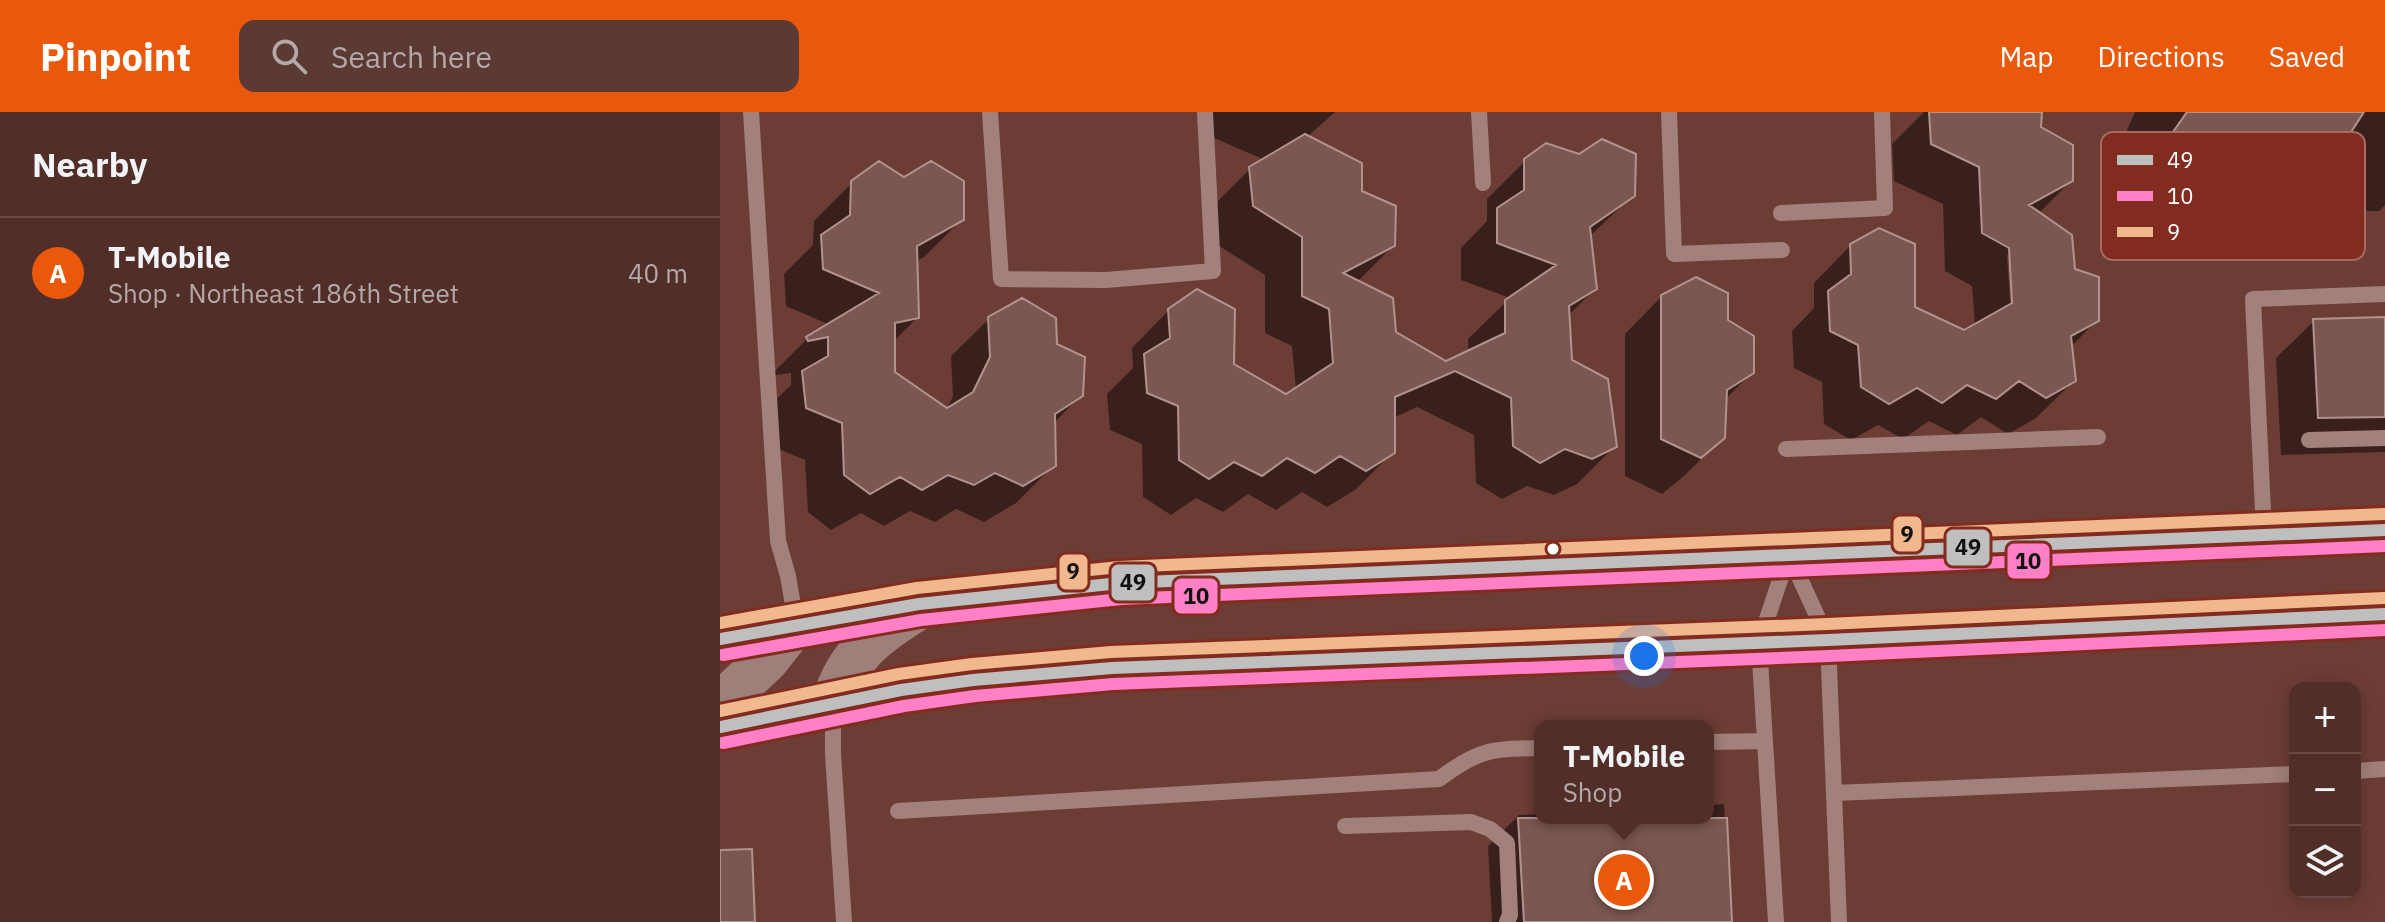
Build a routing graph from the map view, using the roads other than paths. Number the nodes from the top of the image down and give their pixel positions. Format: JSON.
{"nodes":[{"id":1,"x":751,"y":112,"type":"edge"},
{"id":2,"x":990,"y":112,"type":"edge"},
{"id":3,"x":1205,"y":112,"type":"edge"},
{"id":4,"x":1479,"y":112,"type":"edge"},
{"id":5,"x":1669,"y":112,"type":"edge"},
{"id":6,"x":1882,"y":112,"type":"edge"},
{"id":7,"x":1483,"y":183,"type":"dead end"},
{"id":8,"x":1781,"y":213,"type":"dead end"},
{"id":9,"x":1782,"y":250,"type":"dead end"},
{"id":10,"x":2385,"y":294,"type":"edge"},
{"id":11,"x":2098,"y":437,"type":"dead end"},
{"id":12,"x":2385,"y":438,"type":"edge"},
{"id":13,"x":2309,"y":440,"type":"dead end"},
{"id":14,"x":1786,"y":449,"type":"dead end"},
{"id":15,"x":2385,"y":530,"type":"edge"},
{"id":16,"x":2265,"y":534,"type":"junction"},
{"id":17,"x":1789,"y":554,"type":"junction"},
{"id":18,"x":926,"y":602,"type":"junction"},
{"id":19,"x":2385,"y":614,"type":"edge"},
{"id":20,"x":796,"y":623,"type":"junction"},
{"id":21,"x":720,"y":639,"type":"edge"},
{"id":22,"x":1828,"y":640,"type":"junction"},
{"id":23,"x":1759,"y":643,"type":"junction"},
{"id":24,"x":833,"y":703,"type":"junction"},
{"id":25,"x":720,"y":704,"type":"edge"},
{"id":26,"x":720,"y":727,"type":"edge"},
{"id":27,"x":1765,"y":741,"type":"junction"},
{"id":28,"x":1714,"y":742,"type":"edge"},
{"id":29,"x":1534,"y":748,"type":"edge"},
{"id":30,"x":2385,"y":769,"type":"edge"},
{"id":31,"x":2361,"y":771,"type":"edge"},
{"id":32,"x":2289,"y":774,"type":"edge"},
{"id":33,"x":1834,"y":793,"type":"junction"},
{"id":34,"x":898,"y":811,"type":"dead end"},
{"id":35,"x":1345,"y":826,"type":"dead end"},
{"id":36,"x":844,"y":922,"type":"edge"},
{"id":37,"x":1507,"y":922,"type":"edge"},
{"id":38,"x":1776,"y":922,"type":"edge"},
{"id":39,"x":1839,"y":922,"type":"edge"}],
"edges":[{"from":1,"to":20,"type":"lane"},
{"from":2,"to":3,"type":"lane"},
{"from":4,"to":7,"type":"lane"},
{"from":5,"to":9,"type":"lane"},
{"from":6,"to":8,"type":"lane"},
{"from":10,"to":16,"type":"lane"},
{"from":11,"to":14,"type":"lane"},
{"from":12,"to":13,"type":"lane"},
{"from":15,"to":16,"type":"main road"},
{"from":16,"to":17,"type":"main road"},
{"from":17,"to":18,"type":"main road"},
{"from":17,"to":22,"type":"lane"},
{"from":17,"to":23,"type":"lane"},
{"from":18,"to":20,"type":"main road"},
{"from":18,"to":24,"type":"main road"},
{"from":19,"to":22,"type":"main road"},
{"from":20,"to":21,"type":"main road"},
{"from":20,"to":25,"type":"main road"},
{"from":22,"to":23,"type":"main road"},
{"from":22,"to":33,"type":"lane"},
{"from":23,"to":24,"type":"main road"},
{"from":23,"to":27,"type":"lane"},
{"from":24,"to":26,"type":"main road"},
{"from":24,"to":36,"type":"lane"},
{"from":27,"to":28,"type":"lane"},
{"from":27,"to":38,"type":"lane"},
{"from":29,"to":34,"type":"lane"},
{"from":30,"to":31,"type":"lane"},
{"from":32,"to":33,"type":"lane"},
{"from":33,"to":39,"type":"lane"},
{"from":35,"to":37,"type":"lane"}]}
